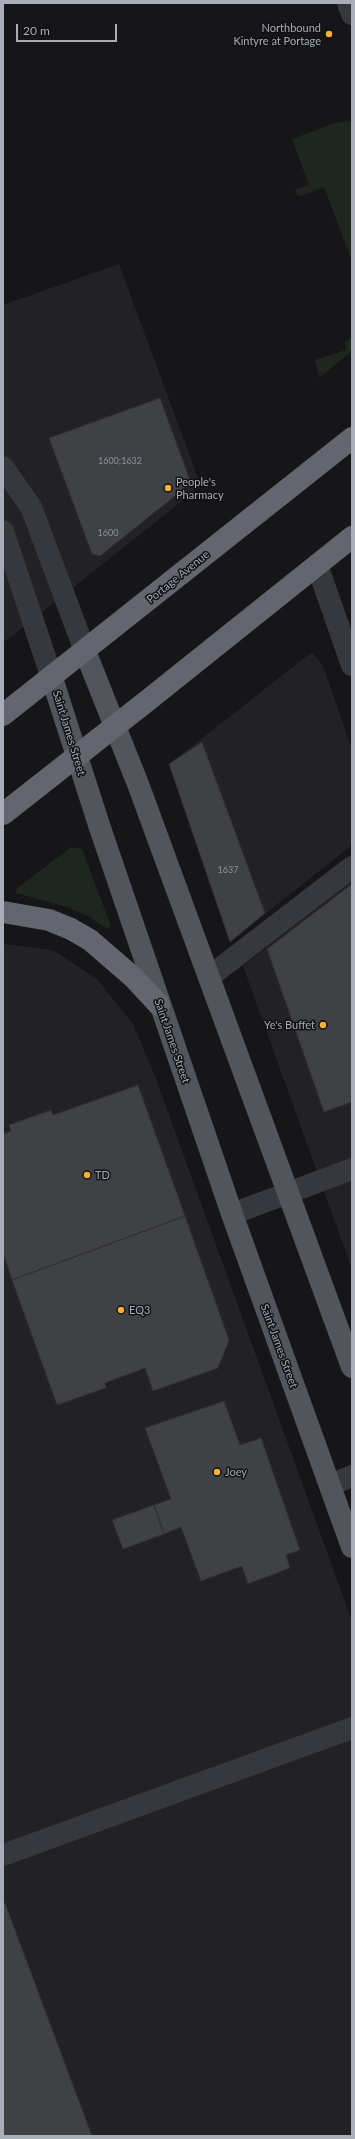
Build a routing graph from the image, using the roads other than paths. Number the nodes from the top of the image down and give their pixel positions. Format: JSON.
{"nodes":[{"id":1,"x":348,"y":3,"type":"edge"},
{"id":2,"x":352,"y":14,"type":"edge"},
{"id":3,"x":352,"y":438,"type":"edge"},
{"id":4,"x":3,"y":467,"type":"edge"},
{"id":5,"x":3,"y":531,"type":"edge"},
{"id":6,"x":352,"y":537,"type":"edge"},
{"id":7,"x":317,"y":565,"type":"junction"},
{"id":8,"x":85,"y":651,"type":"junction"},
{"id":9,"x":352,"y":665,"type":"edge"},
{"id":10,"x":52,"y":678,"type":"junction"},
{"id":11,"x":3,"y":715,"type":"edge"},
{"id":12,"x":116,"y":726,"type":"junction"},
{"id":13,"x":76,"y":757,"type":"junction"},
{"id":14,"x":3,"y":814,"type":"edge"},
{"id":15,"x":352,"y":867,"type":"edge"},
{"id":16,"x":3,"y":912,"type":"edge"},
{"id":17,"x":209,"y":978,"type":"junction"},
{"id":18,"x":159,"y":1005,"type":"junction"},
{"id":19,"x":352,"y":1168,"type":"edge"},
{"id":20,"x":289,"y":1192,"type":"junction"},
{"id":21,"x":232,"y":1214,"type":"junction"},
{"id":22,"x":352,"y":1367,"type":"edge"},
{"id":23,"x":352,"y":1476,"type":"edge"},
{"id":24,"x":330,"y":1485,"type":"junction"},
{"id":25,"x":352,"y":1547,"type":"edge"},
{"id":26,"x":352,"y":1728,"type":"edge"},
{"id":27,"x":3,"y":1855,"type":"edge"}],
"edges":[{"from":1,"to":2,"type":"street"},
{"from":3,"to":8,"type":"highway","name":"Portage Avenue"},
{"from":4,"to":8,"type":"street"},
{"from":5,"to":10,"type":"street","name":"Saint James Street"},
{"from":6,"to":7,"type":"highway"},
{"from":7,"to":9,"type":"street"},
{"from":7,"to":12,"type":"highway"},
{"from":8,"to":10,"type":"highway","name":"Portage Avenue"},
{"from":8,"to":12,"type":"main road"},
{"from":10,"to":11,"type":"highway","name":"Portage Avenue"},
{"from":10,"to":13,"type":"main road","name":"Saint James Street"},
{"from":12,"to":13,"type":"highway"},
{"from":12,"to":17,"type":"main road"},
{"from":13,"to":14,"type":"highway"},
{"from":13,"to":18,"type":"main road","name":"Saint James Street"},
{"from":15,"to":17,"type":"street"},
{"from":16,"to":18,"type":"highway"},
{"from":17,"to":20,"type":"main road"},
{"from":18,"to":21,"type":"main road","name":"Saint James Street"},
{"from":19,"to":20,"type":"street"},
{"from":20,"to":21,"type":"street"},
{"from":20,"to":22,"type":"main road"},
{"from":21,"to":24,"type":"main road","name":"Saint James Street"},
{"from":23,"to":24,"type":"street"},
{"from":24,"to":25,"type":"main road","name":"Saint James Street"},
{"from":26,"to":27,"type":"street"}]}
